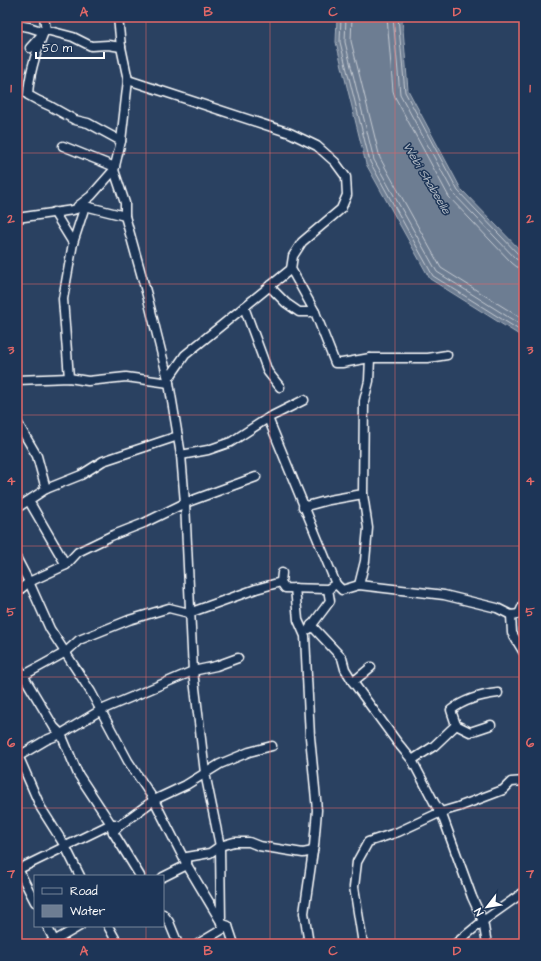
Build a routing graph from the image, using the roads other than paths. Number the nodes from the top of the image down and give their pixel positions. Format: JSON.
{"nodes":[{"id":1,"x":44,"y":17,"type":"edge"},
{"id":2,"x":118,"y":17,"type":"edge"},
{"id":3,"x":17,"y":25,"type":"edge"},
{"id":4,"x":45,"y":31,"type":"junction"},
{"id":5,"x":121,"y":47,"type":"junction"},
{"id":6,"x":30,"y":48,"type":"dead end"},
{"id":7,"x":128,"y":80,"type":"junction"},
{"id":8,"x":121,"y":141,"type":"junction"},
{"id":9,"x":62,"y":146,"type":"dead end"},
{"id":10,"x":114,"y":169,"type":"junction"},
{"id":11,"x":85,"y":206,"type":"junction"},
{"id":12,"x":73,"y":210,"type":"junction"},
{"id":13,"x":54,"y":212,"type":"junction"},
{"id":14,"x":125,"y":216,"type":"junction"},
{"id":15,"x":17,"y":218,"type":"edge"},
{"id":16,"x":73,"y":243,"type":"junction"},
{"id":17,"x":291,"y":269,"type":"junction"},
{"id":18,"x":269,"y":286,"type":"junction"},
{"id":19,"x":244,"y":307,"type":"junction"},
{"id":20,"x":315,"y":312,"type":"junction"},
{"id":21,"x":447,"y":355,"type":"dead end"},
{"id":22,"x":370,"y":358,"type":"junction"},
{"id":23,"x":69,"y":378,"type":"junction"},
{"id":24,"x":17,"y":380,"type":"edge"},
{"id":25,"x":168,"y":382,"type":"junction"},
{"id":26,"x":280,"y":386,"type":"dead end"},
{"id":27,"x":304,"y":400,"type":"dead end"},
{"id":28,"x":268,"y":418,"type":"junction"},
{"id":29,"x":17,"y":422,"type":"edge"},
{"id":30,"x":178,"y":436,"type":"junction"},
{"id":31,"x":181,"y":455,"type":"junction"},
{"id":32,"x":256,"y":477,"type":"dead end"},
{"id":33,"x":46,"y":489,"type":"junction"},
{"id":34,"x":363,"y":494,"type":"junction"},
{"id":35,"x":29,"y":501,"type":"junction"},
{"id":36,"x":185,"y":503,"type":"junction"},
{"id":37,"x":303,"y":507,"type":"junction"},
{"id":38,"x":17,"y":508,"type":"edge"},
{"id":39,"x":17,"y":559,"type":"edge"},
{"id":40,"x":66,"y":566,"type":"junction"},
{"id":41,"x":282,"y":573,"type":"dead end"},
{"id":42,"x":29,"y":582,"type":"junction"},
{"id":43,"x":281,"y":582,"type":"junction"},
{"id":44,"x":336,"y":584,"type":"junction"},
{"id":45,"x":359,"y":585,"type":"junction"},
{"id":46,"x":295,"y":588,"type":"junction"},
{"id":47,"x":328,"y":589,"type":"junction"},
{"id":48,"x":17,"y":592,"type":"edge"},
{"id":49,"x":524,"y":603,"type":"edge"},
{"id":50,"x":190,"y":613,"type":"junction"},
{"id":51,"x":511,"y":615,"type":"junction"},
{"id":52,"x":522,"y":615,"type":"edge"},
{"id":53,"x":311,"y":626,"type":"junction"},
{"id":54,"x":305,"y":636,"type":"junction"},
{"id":55,"x":66,"y":652,"type":"junction"},
{"id":56,"x":524,"y":652,"type":"edge"},
{"id":57,"x":238,"y":658,"type":"dead end"},
{"id":58,"x":17,"y":665,"type":"edge"},
{"id":59,"x":371,"y":667,"type":"dead end"},
{"id":60,"x":193,"y":671,"type":"junction"},
{"id":61,"x":20,"y":677,"type":"edge"},
{"id":62,"x":353,"y":682,"type":"junction"},
{"id":63,"x":498,"y":693,"type":"dead end"},
{"id":64,"x":101,"y":710,"type":"junction"},
{"id":65,"x":456,"y":724,"type":"junction"},
{"id":66,"x":491,"y":725,"type":"dead end"},
{"id":67,"x":61,"y":734,"type":"junction"},
{"id":68,"x":272,"y":746,"type":"dead end"},
{"id":69,"x":18,"y":755,"type":"edge"},
{"id":70,"x":412,"y":760,"type":"junction"},
{"id":71,"x":205,"y":773,"type":"junction"},
{"id":72,"x":524,"y":781,"type":"edge"},
{"id":73,"x":154,"y":800,"type":"junction"},
{"id":74,"x":441,"y":812,"type":"junction"},
{"id":75,"x":111,"y":824,"type":"junction"},
{"id":76,"x":120,"y":825,"type":"junction"},
{"id":77,"x":113,"y":832,"type":"junction"},
{"id":78,"x":65,"y":846,"type":"junction"},
{"id":79,"x":220,"y":846,"type":"junction"},
{"id":80,"x":312,"y":851,"type":"junction"},
{"id":81,"x":187,"y":865,"type":"junction"},
{"id":82,"x":17,"y":869,"type":"edge"},
{"id":83,"x":80,"y":875,"type":"edge"},
{"id":84,"x":139,"y":875,"type":"edge"},
{"id":85,"x":164,"y":876,"type":"edge"},
{"id":86,"x":524,"y":892,"type":"edge"},
{"id":87,"x":34,"y":900,"type":"edge"},
{"id":88,"x":164,"y":915,"type":"edge"},
{"id":89,"x":483,"y":921,"type":"junction"},
{"id":90,"x":225,"y":924,"type":"junction"},
{"id":91,"x":47,"y":927,"type":"edge"},
{"id":92,"x":78,"y":927,"type":"edge"},
{"id":93,"x":109,"y":927,"type":"edge"},
{"id":94,"x":53,"y":943,"type":"edge"},
{"id":95,"x":118,"y":944,"type":"edge"},
{"id":96,"x":178,"y":944,"type":"edge"},
{"id":97,"x":198,"y":944,"type":"edge"},
{"id":98,"x":234,"y":944,"type":"edge"},
{"id":99,"x":309,"y":944,"type":"edge"},
{"id":100,"x":363,"y":944,"type":"edge"},
{"id":101,"x":455,"y":944,"type":"edge"},
{"id":102,"x":487,"y":944,"type":"edge"}],
"edges":[{"from":1,"to":4,"type":"street"},
{"from":2,"to":5,"type":"street"},
{"from":3,"to":4,"type":"street"},
{"from":4,"to":5,"type":"street"},
{"from":4,"to":6,"type":"street"},
{"from":4,"to":8,"type":"street"},
{"from":5,"to":7,"type":"street"},
{"from":7,"to":8,"type":"street"},
{"from":7,"to":17,"type":"street"},
{"from":8,"to":10,"type":"street"},
{"from":9,"to":10,"type":"street"},
{"from":10,"to":12,"type":"street"},
{"from":10,"to":14,"type":"street"},
{"from":11,"to":12,"type":"street"},
{"from":11,"to":14,"type":"street"},
{"from":11,"to":16,"type":"street"},
{"from":12,"to":13,"type":"street"},
{"from":13,"to":15,"type":"street"},
{"from":13,"to":16,"type":"street"},
{"from":14,"to":25,"type":"street"},
{"from":16,"to":23,"type":"street"},
{"from":17,"to":18,"type":"street"},
{"from":17,"to":20,"type":"street"},
{"from":18,"to":19,"type":"street"},
{"from":18,"to":20,"type":"street"},
{"from":19,"to":25,"type":"street"},
{"from":19,"to":26,"type":"street"},
{"from":20,"to":22,"type":"street"},
{"from":21,"to":22,"type":"street"},
{"from":22,"to":34,"type":"street"},
{"from":23,"to":24,"type":"street"},
{"from":23,"to":25,"type":"street"},
{"from":25,"to":30,"type":"street"},
{"from":27,"to":28,"type":"street"},
{"from":28,"to":31,"type":"street"},
{"from":28,"to":37,"type":"street"},
{"from":29,"to":33,"type":"street"},
{"from":30,"to":31,"type":"street"},
{"from":30,"to":33,"type":"street"},
{"from":31,"to":36,"type":"street"},
{"from":32,"to":36,"type":"street"},
{"from":33,"to":35,"type":"street"},
{"from":34,"to":37,"type":"street"},
{"from":34,"to":45,"type":"street"},
{"from":35,"to":38,"type":"street"},
{"from":35,"to":40,"type":"street"},
{"from":36,"to":40,"type":"street"},
{"from":36,"to":50,"type":"street"},
{"from":37,"to":44,"type":"street"},
{"from":39,"to":42,"type":"street"},
{"from":40,"to":42,"type":"street"},
{"from":41,"to":43,"type":"street"},
{"from":42,"to":48,"type":"street"},
{"from":42,"to":55,"type":"street"},
{"from":43,"to":46,"type":"street"},
{"from":43,"to":50,"type":"street"},
{"from":44,"to":45,"type":"street"},
{"from":44,"to":47,"type":"street"},
{"from":45,"to":51,"type":"street"},
{"from":46,"to":47,"type":"street"},
{"from":46,"to":54,"type":"street"},
{"from":47,"to":53,"type":"street"},
{"from":49,"to":52,"type":"street"},
{"from":50,"to":55,"type":"street"},
{"from":50,"to":60,"type":"street"},
{"from":51,"to":52,"type":"street"},
{"from":51,"to":56,"type":"street"},
{"from":53,"to":54,"type":"street"},
{"from":53,"to":62,"type":"street"},
{"from":54,"to":80,"type":"street"},
{"from":55,"to":61,"type":"street"},
{"from":55,"to":64,"type":"street"},
{"from":57,"to":60,"type":"street"},
{"from":58,"to":61,"type":"street"},
{"from":59,"to":62,"type":"street"},
{"from":60,"to":64,"type":"street"},
{"from":60,"to":71,"type":"street"},
{"from":61,"to":67,"type":"street"},
{"from":62,"to":70,"type":"street"},
{"from":63,"to":65,"type":"street"},
{"from":64,"to":67,"type":"street"},
{"from":64,"to":73,"type":"street"},
{"from":65,"to":66,"type":"street"},
{"from":65,"to":70,"type":"street"},
{"from":67,"to":69,"type":"street"},
{"from":67,"to":75,"type":"street"},
{"from":68,"to":71,"type":"street"},
{"from":69,"to":78,"type":"street"},
{"from":70,"to":74,"type":"street"},
{"from":71,"to":73,"type":"street"},
{"from":71,"to":79,"type":"street"},
{"from":72,"to":74,"type":"street"},
{"from":73,"to":76,"type":"street"},
{"from":73,"to":81,"type":"street"},
{"from":74,"to":89,"type":"street"},
{"from":74,"to":100,"type":"street"},
{"from":75,"to":76,"type":"street"},
{"from":75,"to":77,"type":"street"},
{"from":75,"to":78,"type":"street"},
{"from":76,"to":77,"type":"street"},
{"from":77,"to":84,"type":"street"},
{"from":78,"to":82,"type":"street"},
{"from":78,"to":83,"type":"street"},
{"from":79,"to":80,"type":"street"},
{"from":79,"to":81,"type":"street"},
{"from":79,"to":90,"type":"street"},
{"from":80,"to":99,"type":"street"},
{"from":81,"to":85,"type":"street"},
{"from":81,"to":90,"type":"street"},
{"from":82,"to":87,"type":"street"},
{"from":86,"to":89,"type":"street"},
{"from":88,"to":96,"type":"street"},
{"from":89,"to":101,"type":"street"},
{"from":89,"to":102,"type":"street"},
{"from":90,"to":97,"type":"street"},
{"from":90,"to":98,"type":"street"},
{"from":91,"to":94,"type":"street"},
{"from":92,"to":94,"type":"street"},
{"from":93,"to":95,"type":"street"}]}
